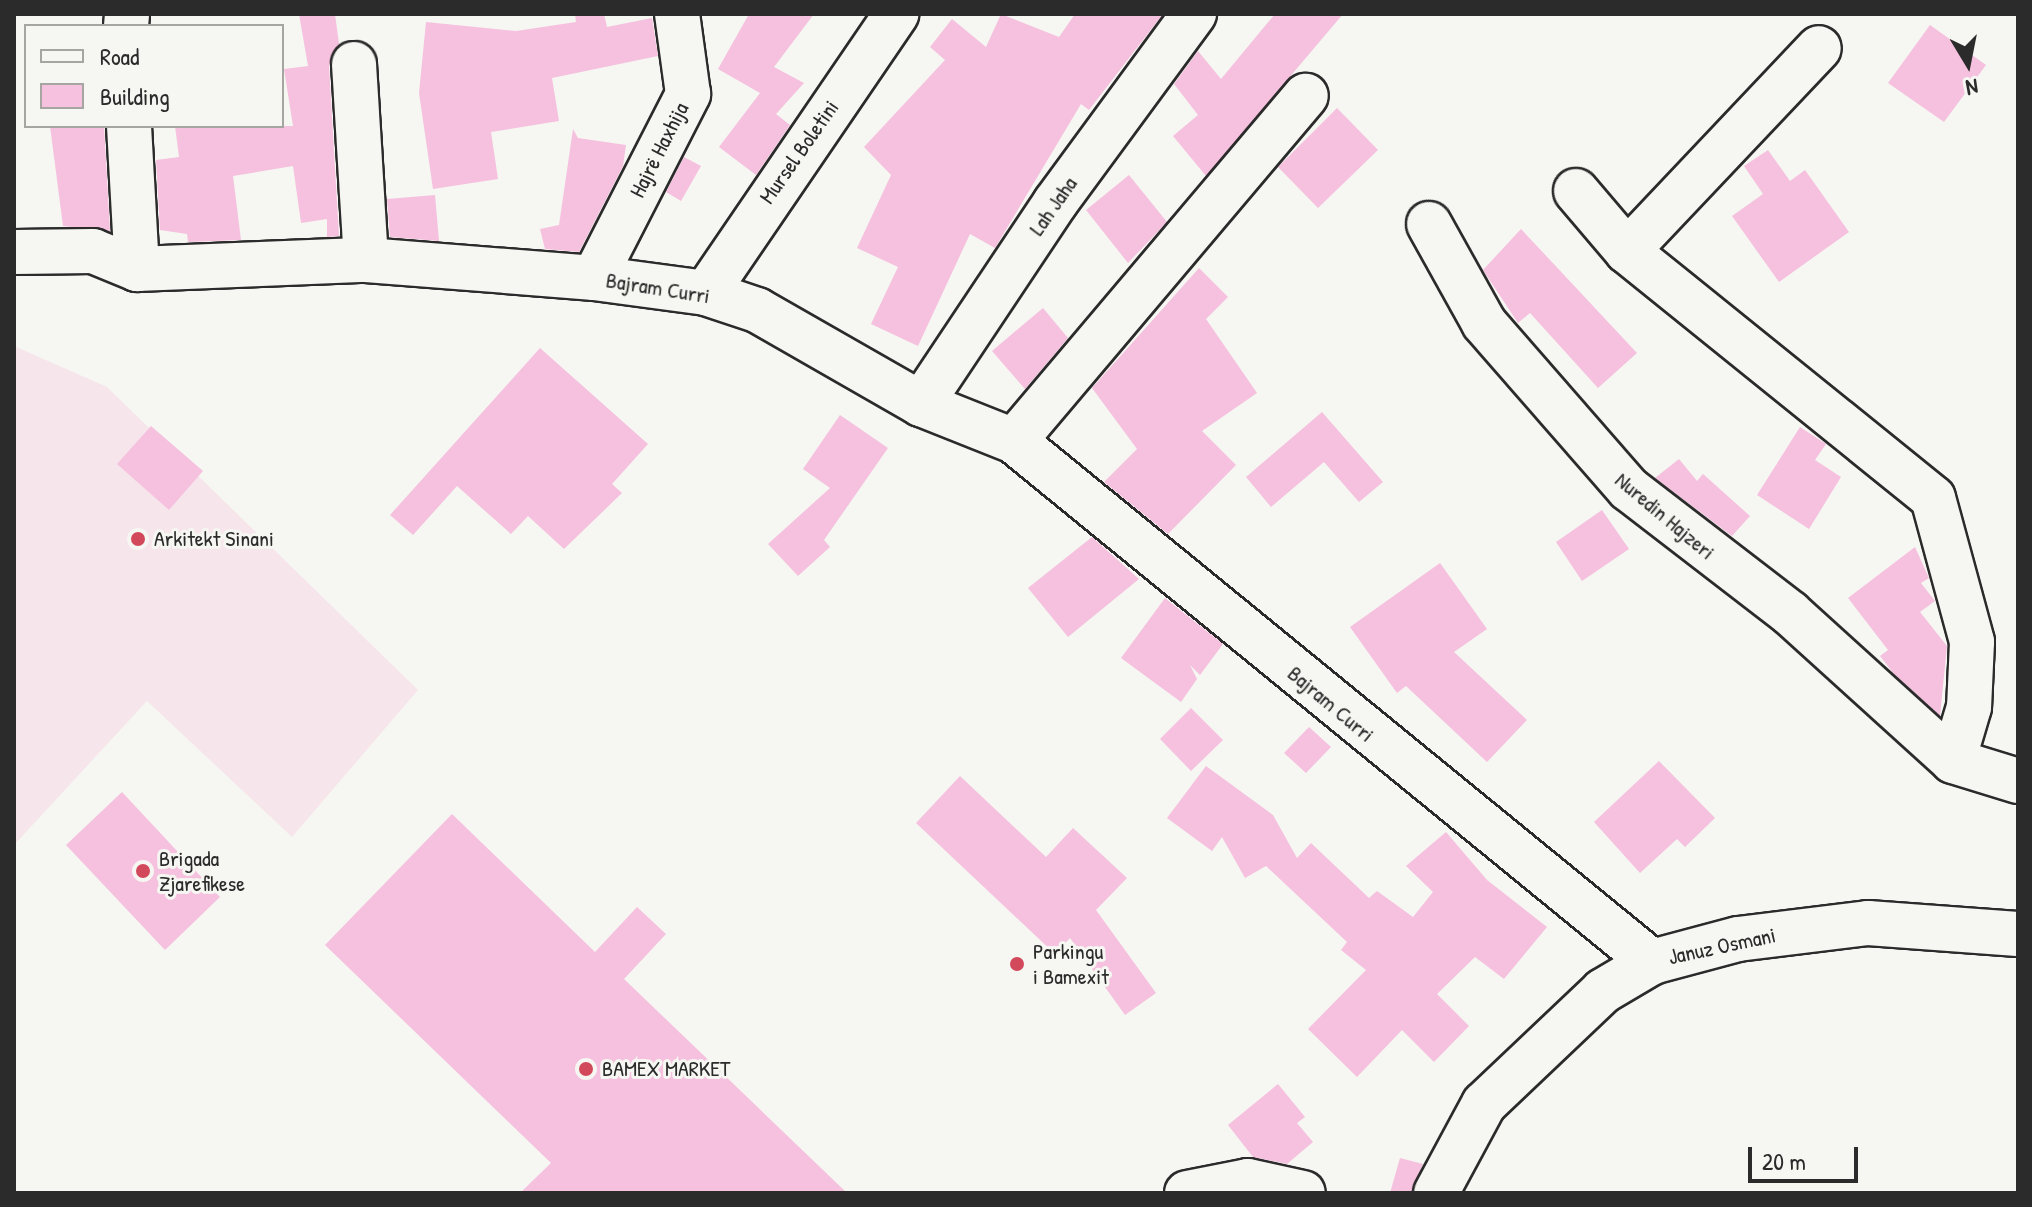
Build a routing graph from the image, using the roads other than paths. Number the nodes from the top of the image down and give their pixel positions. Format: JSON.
{"nodes":[{"id":1,"x":677,"y":14,"type":"edge"},
{"id":2,"x":896,"y":14,"type":"edge"},
{"id":3,"x":1194,"y":14,"type":"edge"},
{"id":4,"x":1819,"y":48,"type":"dead end"},
{"id":5,"x":354,"y":64,"type":"dead end"},
{"id":6,"x":1306,"y":96,"type":"dead end"},
{"id":7,"x":129,"y":128,"type":"edge"},
{"id":8,"x":1576,"y":191,"type":"dead end"},
{"id":9,"x":1429,"y":224,"type":"dead end"},
{"id":10,"x":1627,"y":251,"type":"junction"},
{"id":11,"x":14,"y":252,"type":"edge"},
{"id":12,"x":366,"y":260,"type":"junction"},
{"id":13,"x":137,"y":269,"type":"junction"},
{"id":14,"x":594,"y":278,"type":"junction"},
{"id":15,"x":706,"y":293,"type":"junction"},
{"id":16,"x":921,"y":404,"type":"junction"},
{"id":17,"x":1014,"y":441,"type":"junction"},
{"id":18,"x":1953,"y":761,"type":"junction"},
{"id":19,"x":2018,"y":781,"type":"edge"},
{"id":20,"x":2013,"y":923,"type":"edge"},
{"id":21,"x":1652,"y":962,"type":"junction"},
{"id":22,"x":1187,"y":1193,"type":"edge"},
{"id":23,"x":1303,"y":1193,"type":"edge"},
{"id":24,"x":1436,"y":1193,"type":"edge"}],
"edges":[{"from":1,"to":14,"type":"street","name":"Hajrë Haxhija"},
{"from":2,"to":15,"type":"street","name":"Mursel Boletini"},
{"from":3,"to":16,"type":"street","name":"Lah Jaha"},
{"from":4,"to":10,"type":"street"},
{"from":5,"to":12,"type":"street"},
{"from":6,"to":17,"type":"street"},
{"from":7,"to":13,"type":"street"},
{"from":8,"to":10,"type":"street"},
{"from":9,"to":18,"type":"street","name":"Nuredin Hajzeri"},
{"from":10,"to":18,"type":"street"},
{"from":11,"to":13,"type":"street","name":"Bajram Curri"},
{"from":12,"to":13,"type":"street","name":"Bajram Curri"},
{"from":12,"to":14,"type":"street","name":"Bajram Curri"},
{"from":14,"to":15,"type":"street","name":"Bajram Curri"},
{"from":15,"to":16,"type":"street","name":"Bajram Curri"},
{"from":16,"to":17,"type":"street","name":"Bajram Curri"},
{"from":17,"to":21,"type":"street","name":"Bajram Curri"},
{"from":18,"to":19,"type":"street","name":"Nuredin Hajzeri"},
{"from":20,"to":21,"type":"street","name":"Januz Osmani"},
{"from":21,"to":24,"type":"street","name":"Januz Osmani"},
{"from":22,"to":23,"type":"street"}]}
